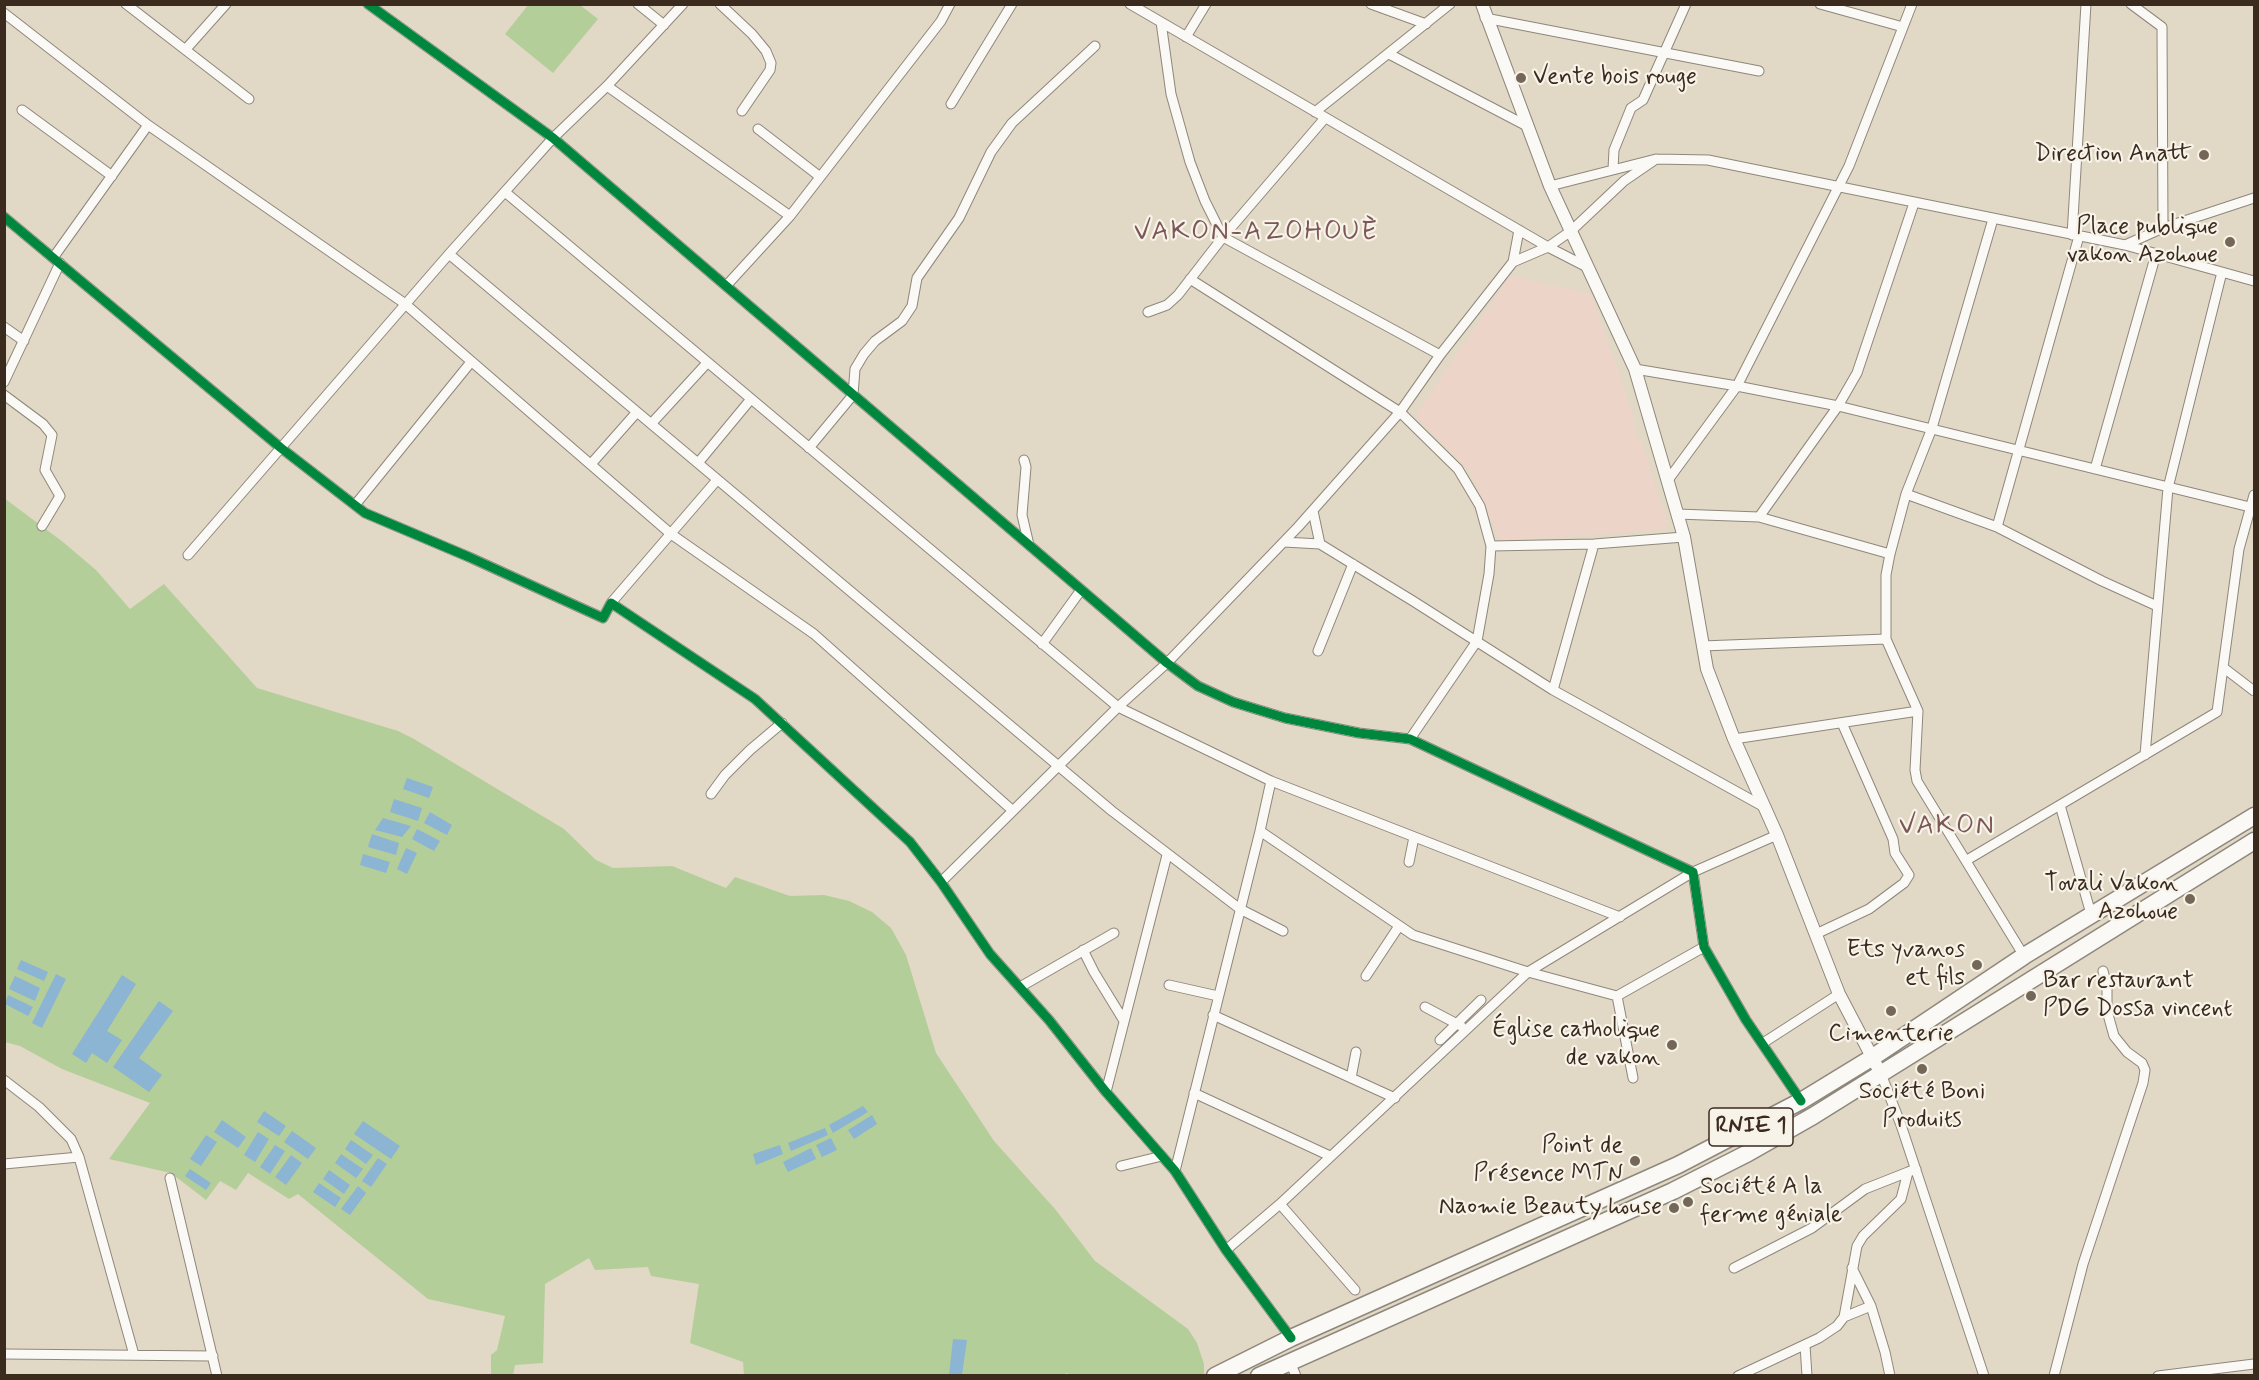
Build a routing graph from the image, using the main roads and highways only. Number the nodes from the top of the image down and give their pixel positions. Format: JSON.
{"nodes":[{"id":1,"x":1482,"y":4,"type":"edge"},
{"id":2,"x":2254,"y":816,"type":"edge"},
{"id":3,"x":2254,"y":841,"type":"edge"},
{"id":4,"x":1873,"y":1057,"type":"junction"},
{"id":5,"x":1881,"y":1074,"type":"junction"},
{"id":6,"x":1293,"y":1369,"type":"edge"},
{"id":7,"x":1215,"y":1376,"type":"edge"},
{"id":8,"x":1259,"y":1376,"type":"edge"}],
"edges":[{"from":1,"to":4,"type":"main road"},
{"from":2,"to":4,"type":"highway","number":"RNIE 1"},
{"from":3,"to":5,"type":"highway","number":"RNIE 1"},
{"from":4,"to":5,"type":"main road"},
{"from":4,"to":7,"type":"highway","number":"RNIE 1"},
{"from":5,"to":6,"type":"highway","number":"RNIE 1"},
{"from":6,"to":8,"type":"highway","number":"RNIE 1"}]}
